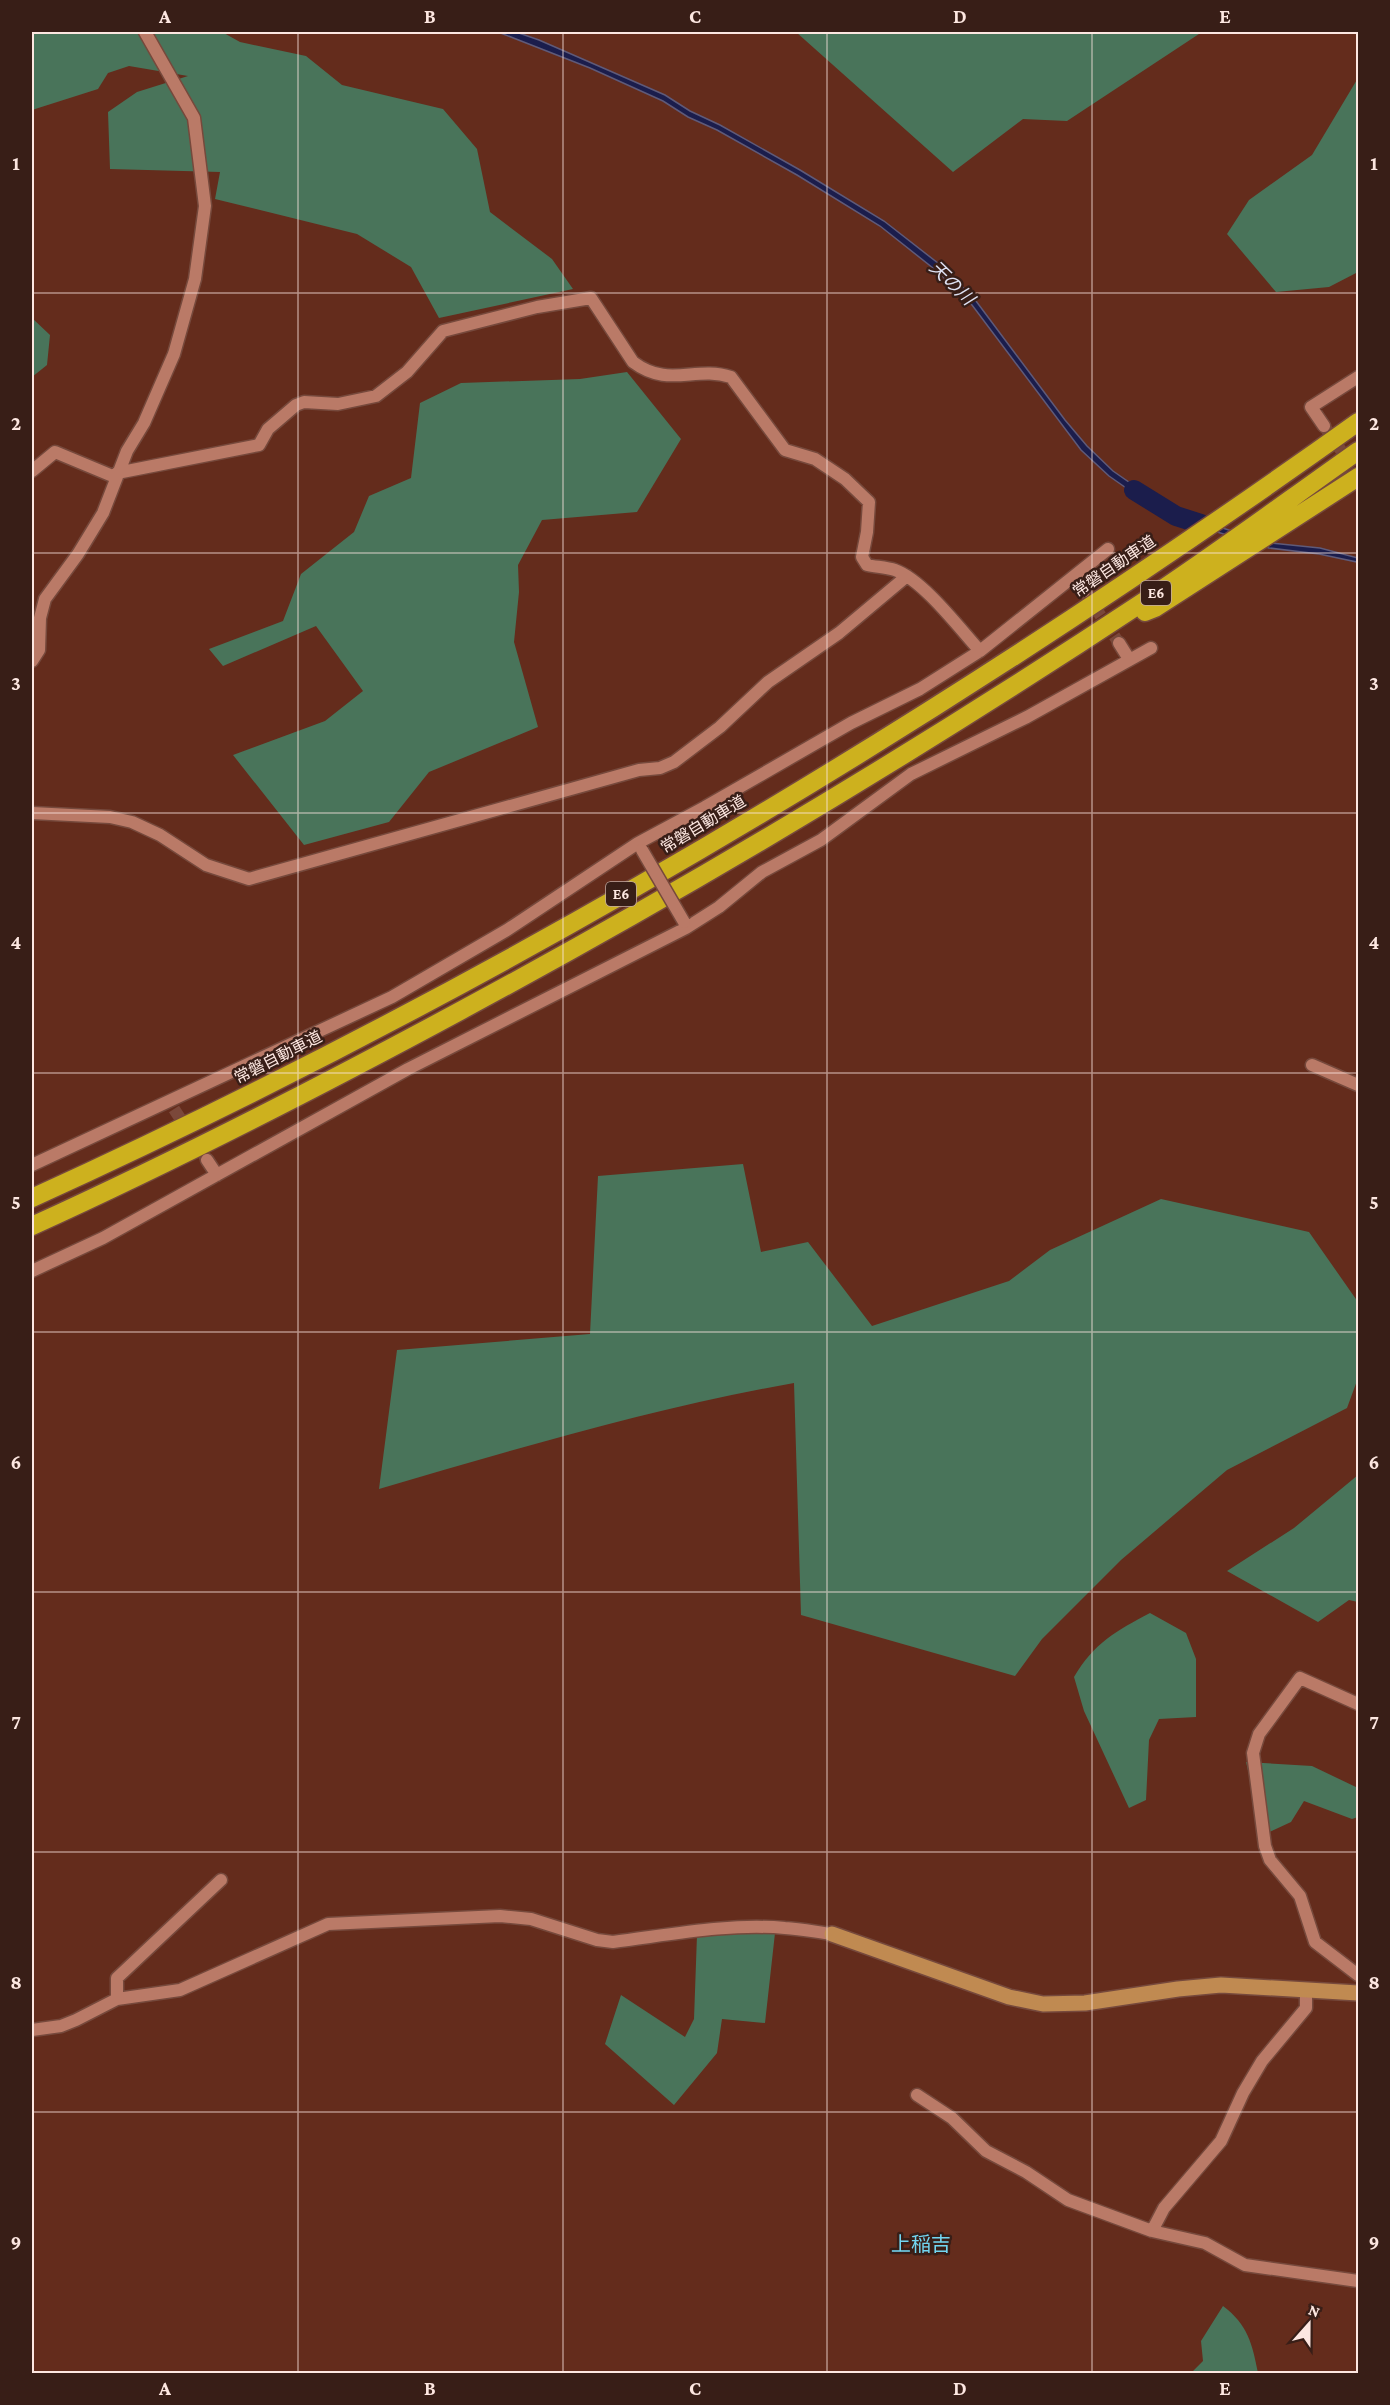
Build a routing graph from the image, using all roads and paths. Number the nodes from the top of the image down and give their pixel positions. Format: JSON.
{"nodes":[{"id":1,"x":146,"y":32,"type":"edge"},
{"id":2,"x":1359,"y":377,"type":"edge"},
{"id":3,"x":1359,"y":420,"type":"edge"},
{"id":4,"x":1324,"y":426,"type":"tunnel mouth"},
{"id":5,"x":1359,"y":451,"type":"edge"},
{"id":6,"x":32,"y":471,"type":"edge"},
{"id":7,"x":116,"y":475,"type":"junction"},
{"id":8,"x":1359,"y":477,"type":"edge"},
{"id":9,"x":1108,"y":549,"type":"dead end"},
{"id":10,"x":907,"y":576,"type":"junction"},
{"id":11,"x":1075,"y":576,"type":"junction"},
{"id":12,"x":1084,"y":591,"type":"tunnel mouth"},
{"id":13,"x":1098,"y":631,"type":"junction"},
{"id":14,"x":1119,"y":642,"type":"tunnel mouth"},
{"id":15,"x":1151,"y":648,"type":"dead end"},
{"id":16,"x":980,"y":651,"type":"junction"},
{"id":17,"x":1129,"y":659,"type":"junction"},
{"id":18,"x":32,"y":662,"type":"edge"},
{"id":19,"x":32,"y":813,"type":"edge"},
{"id":20,"x":640,"y":846,"type":"junction"},
{"id":21,"x":685,"y":925,"type":"junction"},
{"id":22,"x":1312,"y":1065,"type":"dead end"},
{"id":23,"x":1359,"y":1085,"type":"edge"},
{"id":24,"x":207,"y":1160,"type":"tunnel mouth"},
{"id":25,"x":32,"y":1165,"type":"edge"},
{"id":26,"x":217,"y":1175,"type":"junction"},
{"id":27,"x":32,"y":1198,"type":"edge"},
{"id":28,"x":32,"y":1226,"type":"edge"},
{"id":29,"x":32,"y":1271,"type":"edge"},
{"id":30,"x":1359,"y":1704,"type":"edge"},
{"id":31,"x":221,"y":1880,"type":"dead end"},
{"id":32,"x":832,"y":1934,"type":"joint"},
{"id":33,"x":1359,"y":1975,"type":"edge"},
{"id":34,"x":1306,"y":1989,"type":"junction"},
{"id":35,"x":1359,"y":1993,"type":"edge"},
{"id":36,"x":117,"y":1999,"type":"junction"},
{"id":37,"x":32,"y":2030,"type":"edge"},
{"id":38,"x":917,"y":2095,"type":"dead end"},
{"id":39,"x":1152,"y":2231,"type":"junction"},
{"id":40,"x":1359,"y":2281,"type":"edge"}],
"edges":[{"from":1,"to":7,"type":"street"},
{"from":2,"to":4,"type":"street"},
{"from":3,"to":27,"type":"highway","name":"常磐自動車道","number":"E6"},
{"from":5,"to":13,"type":"highway","number":"E6"},
{"from":6,"to":7,"type":"street"},
{"from":7,"to":10,"type":"street"},
{"from":7,"to":18,"type":"street"},
{"from":8,"to":13,"type":"highway"},
{"from":9,"to":11,"type":"street"},
{"from":10,"to":16,"type":"street"},
{"from":10,"to":19,"type":"street"},
{"from":11,"to":12,"type":"street"},
{"from":11,"to":16,"type":"street"},
{"from":13,"to":28,"type":"highway","number":"E6"},
{"from":14,"to":17,"type":"street"},
{"from":15,"to":17,"type":"street"},
{"from":16,"to":20,"type":"street"},
{"from":17,"to":21,"type":"street"},
{"from":20,"to":21,"type":"street","bridge":true},
{"from":20,"to":25,"type":"street"},
{"from":21,"to":26,"type":"street"},
{"from":22,"to":23,"type":"street"},
{"from":24,"to":26,"type":"street"},
{"from":26,"to":29,"type":"street"},
{"from":30,"to":33,"type":"street"},
{"from":31,"to":36,"type":"street"},
{"from":32,"to":34,"type":"street"},
{"from":32,"to":36,"type":"street"},
{"from":34,"to":35,"type":"street"},
{"from":34,"to":39,"type":"street"},
{"from":36,"to":37,"type":"street"},
{"from":38,"to":39,"type":"street"},
{"from":39,"to":40,"type":"street"}]}
